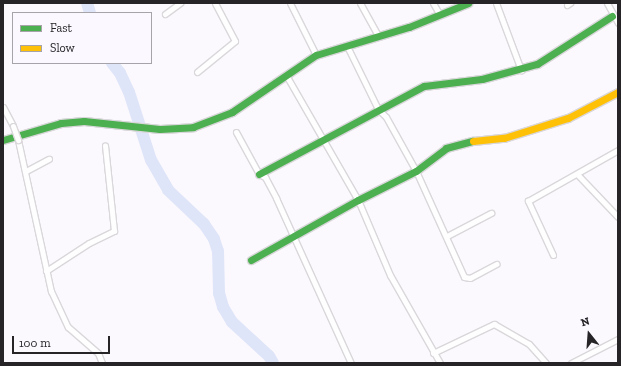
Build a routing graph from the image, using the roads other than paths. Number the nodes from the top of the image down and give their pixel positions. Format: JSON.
{"nodes":[{"id":1,"x":180,"y":3,"type":"edge"},
{"id":2,"x":215,"y":3,"type":"edge"},
{"id":3,"x":290,"y":3,"type":"edge"},
{"id":4,"x":360,"y":3,"type":"edge"},
{"id":5,"x":433,"y":3,"type":"edge"},
{"id":6,"x":468,"y":3,"type":"edge"},
{"id":7,"x":496,"y":3,"type":"edge"},
{"id":8,"x":607,"y":3,"type":"edge"},
{"id":9,"x":166,"y":14,"type":"dead end"},
{"id":10,"x":440,"y":15,"type":"junction"},
{"id":11,"x":612,"y":16,"type":"junction"},
{"id":12,"x":618,"y":23,"type":"edge"},
{"id":13,"x":378,"y":36,"type":"junction"},
{"id":14,"x":347,"y":46,"type":"junction"},
{"id":15,"x":316,"y":55,"type":"junction"},
{"id":16,"x":521,"y":70,"type":"junction"},
{"id":17,"x":197,"y":72,"type":"dead end"},
{"id":18,"x":286,"y":75,"type":"junction"},
{"id":19,"x":618,"y":92,"type":"edge"},
{"id":20,"x":3,"y":107,"type":"edge"},
{"id":21,"x":378,"y":109,"type":"junction"},
{"id":22,"x":236,"y":132,"type":"dead end"},
{"id":23,"x":3,"y":140,"type":"edge"},
{"id":24,"x":322,"y":141,"type":"junction"},
{"id":25,"x":105,"y":145,"type":"dead end"},
{"id":26,"x":618,"y":150,"type":"edge"},
{"id":27,"x":49,"y":158,"type":"dead end"},
{"id":28,"x":26,"y":171,"type":"junction"},
{"id":29,"x":416,"y":171,"type":"junction"},
{"id":30,"x":259,"y":174,"type":"junction"},
{"id":31,"x":577,"y":174,"type":"junction"},
{"id":32,"x":358,"y":200,"type":"junction"},
{"id":33,"x":491,"y":213,"type":"dead end"},
{"id":34,"x":618,"y":217,"type":"edge"},
{"id":35,"x":294,"y":235,"type":"junction"},
{"id":36,"x":447,"y":236,"type":"junction"},
{"id":37,"x":553,"y":255,"type":"dead end"},
{"id":38,"x":251,"y":260,"type":"dead end"},
{"id":39,"x":496,"y":264,"type":"dead end"},
{"id":40,"x":46,"y":271,"type":"junction"},
{"id":41,"x":618,"y":339,"type":"edge"},
{"id":42,"x":433,"y":353,"type":"junction"},
{"id":43,"x":102,"y":363,"type":"edge"},
{"id":44,"x":351,"y":363,"type":"edge"},
{"id":45,"x":440,"y":363,"type":"edge"},
{"id":46,"x":546,"y":363,"type":"edge"},
{"id":47,"x":572,"y":363,"type":"edge"}],
"edges":[{"from":1,"to":9,"type":"street"},
{"from":2,"to":17,"type":"street"},
{"from":3,"to":15,"type":"street"},
{"from":4,"to":13,"type":"street"},
{"from":5,"to":10,"type":"street"},
{"from":6,"to":10,"type":"street"},
{"from":7,"to":16,"type":"street"},
{"from":8,"to":11,"type":"street"},
{"from":10,"to":13,"type":"street"},
{"from":11,"to":12,"type":"street"},
{"from":11,"to":16,"type":"street"},
{"from":13,"to":14,"type":"street"},
{"from":14,"to":15,"type":"street"},
{"from":14,"to":21,"type":"street"},
{"from":15,"to":18,"type":"street"},
{"from":16,"to":21,"type":"street"},
{"from":18,"to":23,"type":"street"},
{"from":18,"to":24,"type":"street"},
{"from":19,"to":29,"type":"street"},
{"from":20,"to":28,"type":"street","bridge":true},
{"from":21,"to":24,"type":"street"},
{"from":21,"to":29,"type":"street"},
{"from":22,"to":30,"type":"street"},
{"from":24,"to":30,"type":"street"},
{"from":24,"to":32,"type":"street"},
{"from":25,"to":40,"type":"street"},
{"from":26,"to":31,"type":"street"},
{"from":27,"to":28,"type":"street"},
{"from":28,"to":40,"type":"street"},
{"from":29,"to":32,"type":"street"},
{"from":29,"to":36,"type":"street"},
{"from":30,"to":35,"type":"street"},
{"from":31,"to":34,"type":"street"},
{"from":31,"to":37,"type":"street"},
{"from":32,"to":35,"type":"street"},
{"from":32,"to":42,"type":"street"},
{"from":33,"to":36,"type":"street"},
{"from":35,"to":38,"type":"street"},
{"from":35,"to":44,"type":"street"},
{"from":36,"to":39,"type":"street"},
{"from":40,"to":43,"type":"street"},
{"from":41,"to":47,"type":"street"},
{"from":42,"to":45,"type":"street"},
{"from":42,"to":46,"type":"street"}]}
